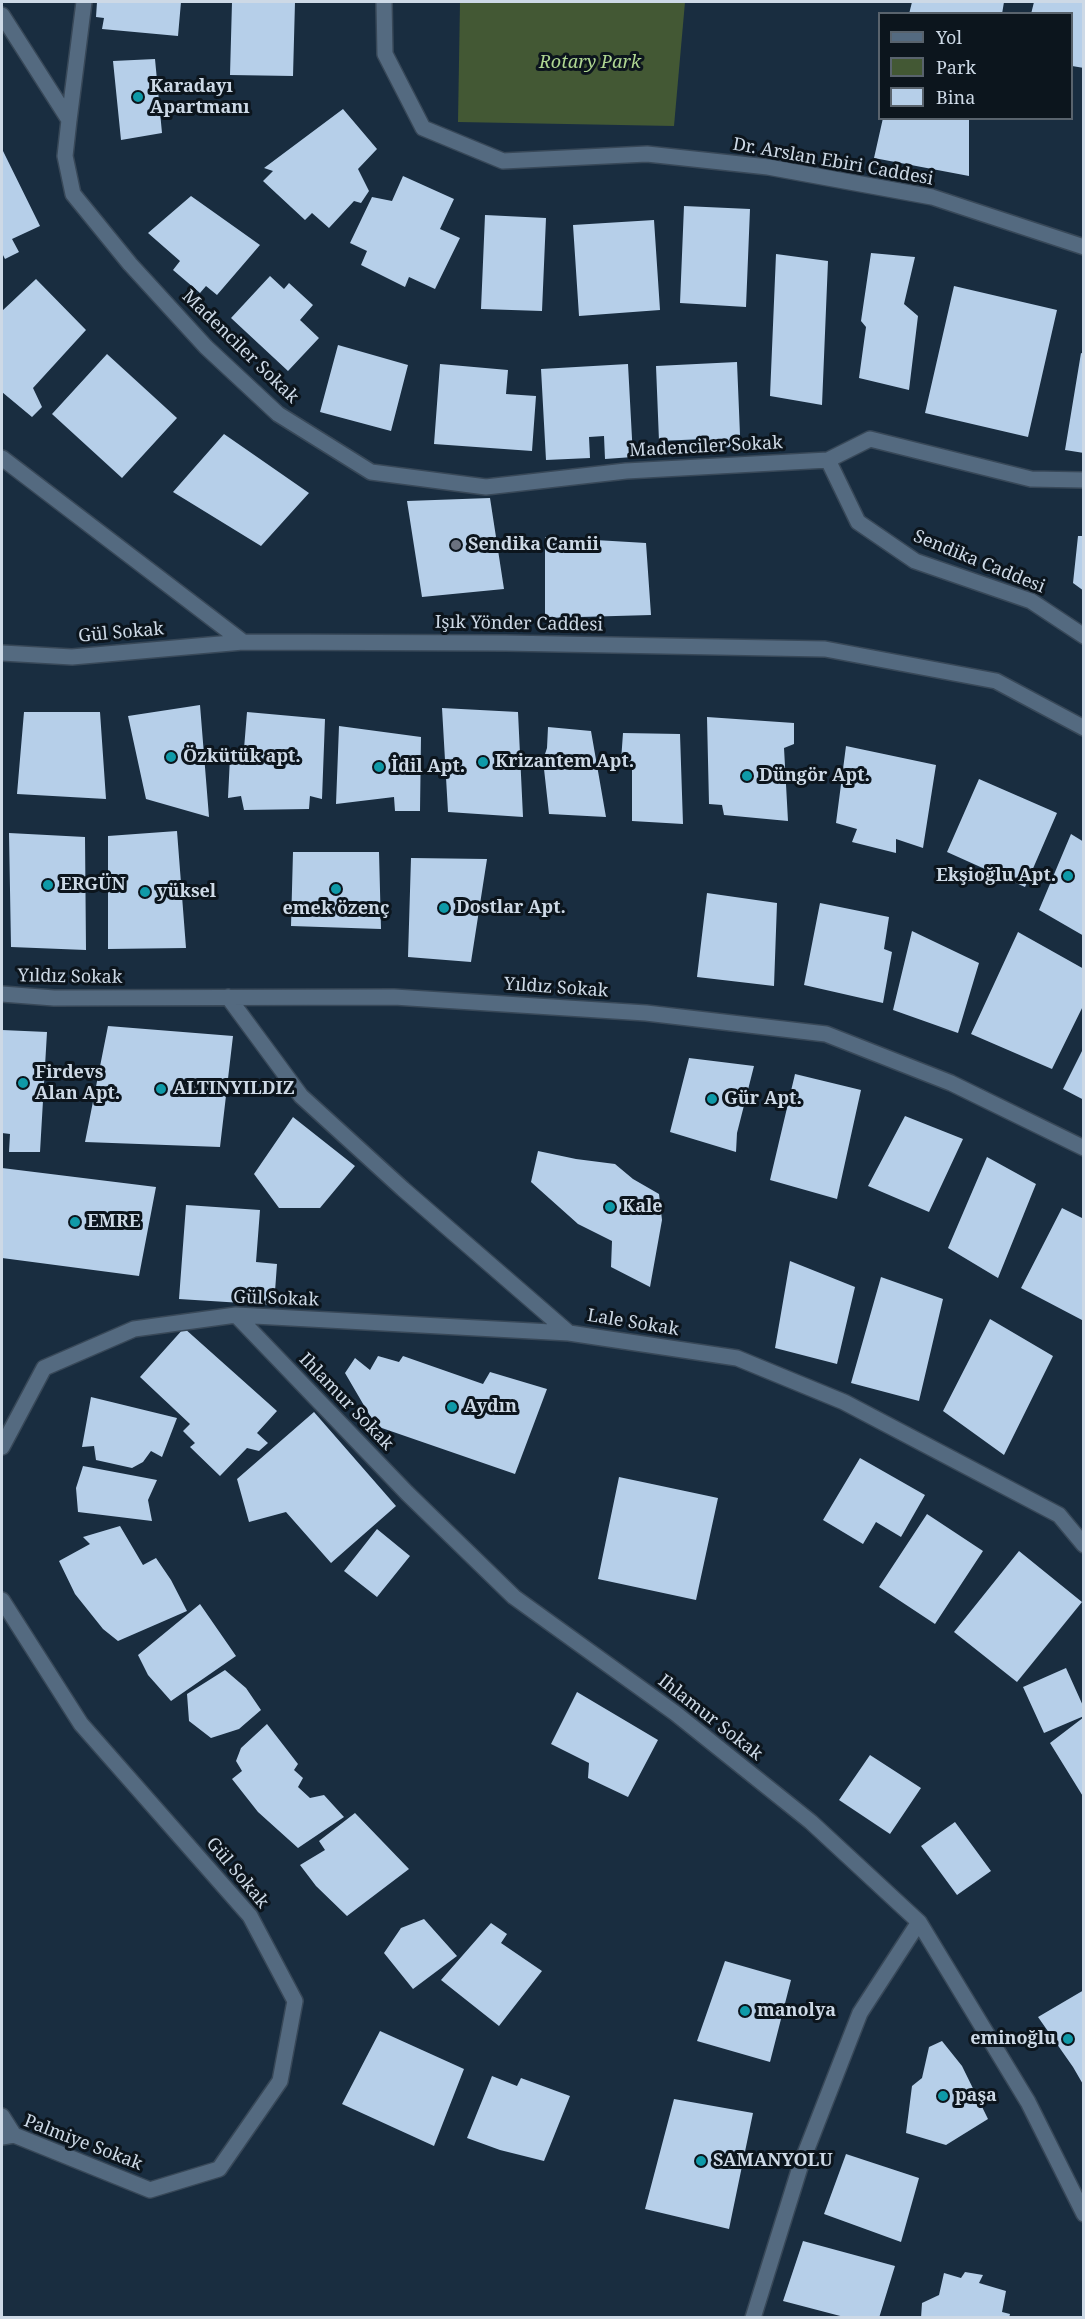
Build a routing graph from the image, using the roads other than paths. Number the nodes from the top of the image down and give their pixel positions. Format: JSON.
{"nodes":[{"id":1,"x":84,"y":2,"type":"edge"},
{"id":2,"x":384,"y":2,"type":"edge"},
{"id":3,"x":2,"y":15,"type":"edge"},
{"id":4,"x":69,"y":120,"type":"junction"},
{"id":5,"x":1083,"y":248,"type":"edge"},
{"id":6,"x":2,"y":458,"type":"edge"},
{"id":7,"x":828,"y":460,"type":"junction"},
{"id":8,"x":1083,"y":480,"type":"edge"},
{"id":9,"x":1083,"y":636,"type":"edge"},
{"id":10,"x":243,"y":642,"type":"junction"},
{"id":11,"x":2,"y":653,"type":"edge"},
{"id":12,"x":1083,"y":728,"type":"edge"},
{"id":13,"x":2,"y":994,"type":"edge"},
{"id":14,"x":228,"y":997,"type":"junction"},
{"id":15,"x":1083,"y":1148,"type":"edge"},
{"id":16,"x":236,"y":1315,"type":"junction"},
{"id":17,"x":569,"y":1333,"type":"junction"},
{"id":18,"x":2,"y":1447,"type":"edge"},
{"id":19,"x":1083,"y":1545,"type":"edge"},
{"id":20,"x":2,"y":1600,"type":"edge"},
{"id":21,"x":919,"y":1922,"type":"junction"},
{"id":22,"x":2,"y":2115,"type":"edge"},
{"id":23,"x":8,"y":2136,"type":"edge"},
{"id":24,"x":150,"y":2190,"type":"joint"},
{"id":25,"x":1083,"y":2214,"type":"edge"},
{"id":26,"x":753,"y":2318,"type":"edge"}],
"edges":[{"from":1,"to":4,"type":"street","name":"Madenciler Sokak"},
{"from":2,"to":5,"type":"street","name":"Dr. Arslan Ebiri Caddesi"},
{"from":3,"to":4,"type":"street"},
{"from":4,"to":7,"type":"street","name":"Madenciler Sokak"},
{"from":6,"to":10,"type":"street"},
{"from":7,"to":8,"type":"street"},
{"from":7,"to":9,"type":"street","name":"Sendika Caddesi"},
{"from":10,"to":11,"type":"street","name":"Gül Sokak"},
{"from":10,"to":12,"type":"street","name":"Işık Yönder Caddesi"},
{"from":13,"to":14,"type":"street","name":"Yıldız Sokak"},
{"from":14,"to":15,"type":"street","name":"Yıldız Sokak"},
{"from":14,"to":17,"type":"street","name":"Lale Sokak"},
{"from":16,"to":17,"type":"street","name":"Gül Sokak"},
{"from":16,"to":18,"type":"street","name":"Gül Sokak"},
{"from":16,"to":21,"type":"street","name":"Ihlamur Sokak"},
{"from":17,"to":19,"type":"street","name":"Lale Sokak"},
{"from":20,"to":24,"type":"street","name":"Gül Sokak"},
{"from":21,"to":25,"type":"street","name":"Ihlamur Sokak"},
{"from":21,"to":26,"type":"street"},
{"from":22,"to":23,"type":"street"},
{"from":23,"to":24,"type":"street","name":"Palmiye Sokak"}]}
